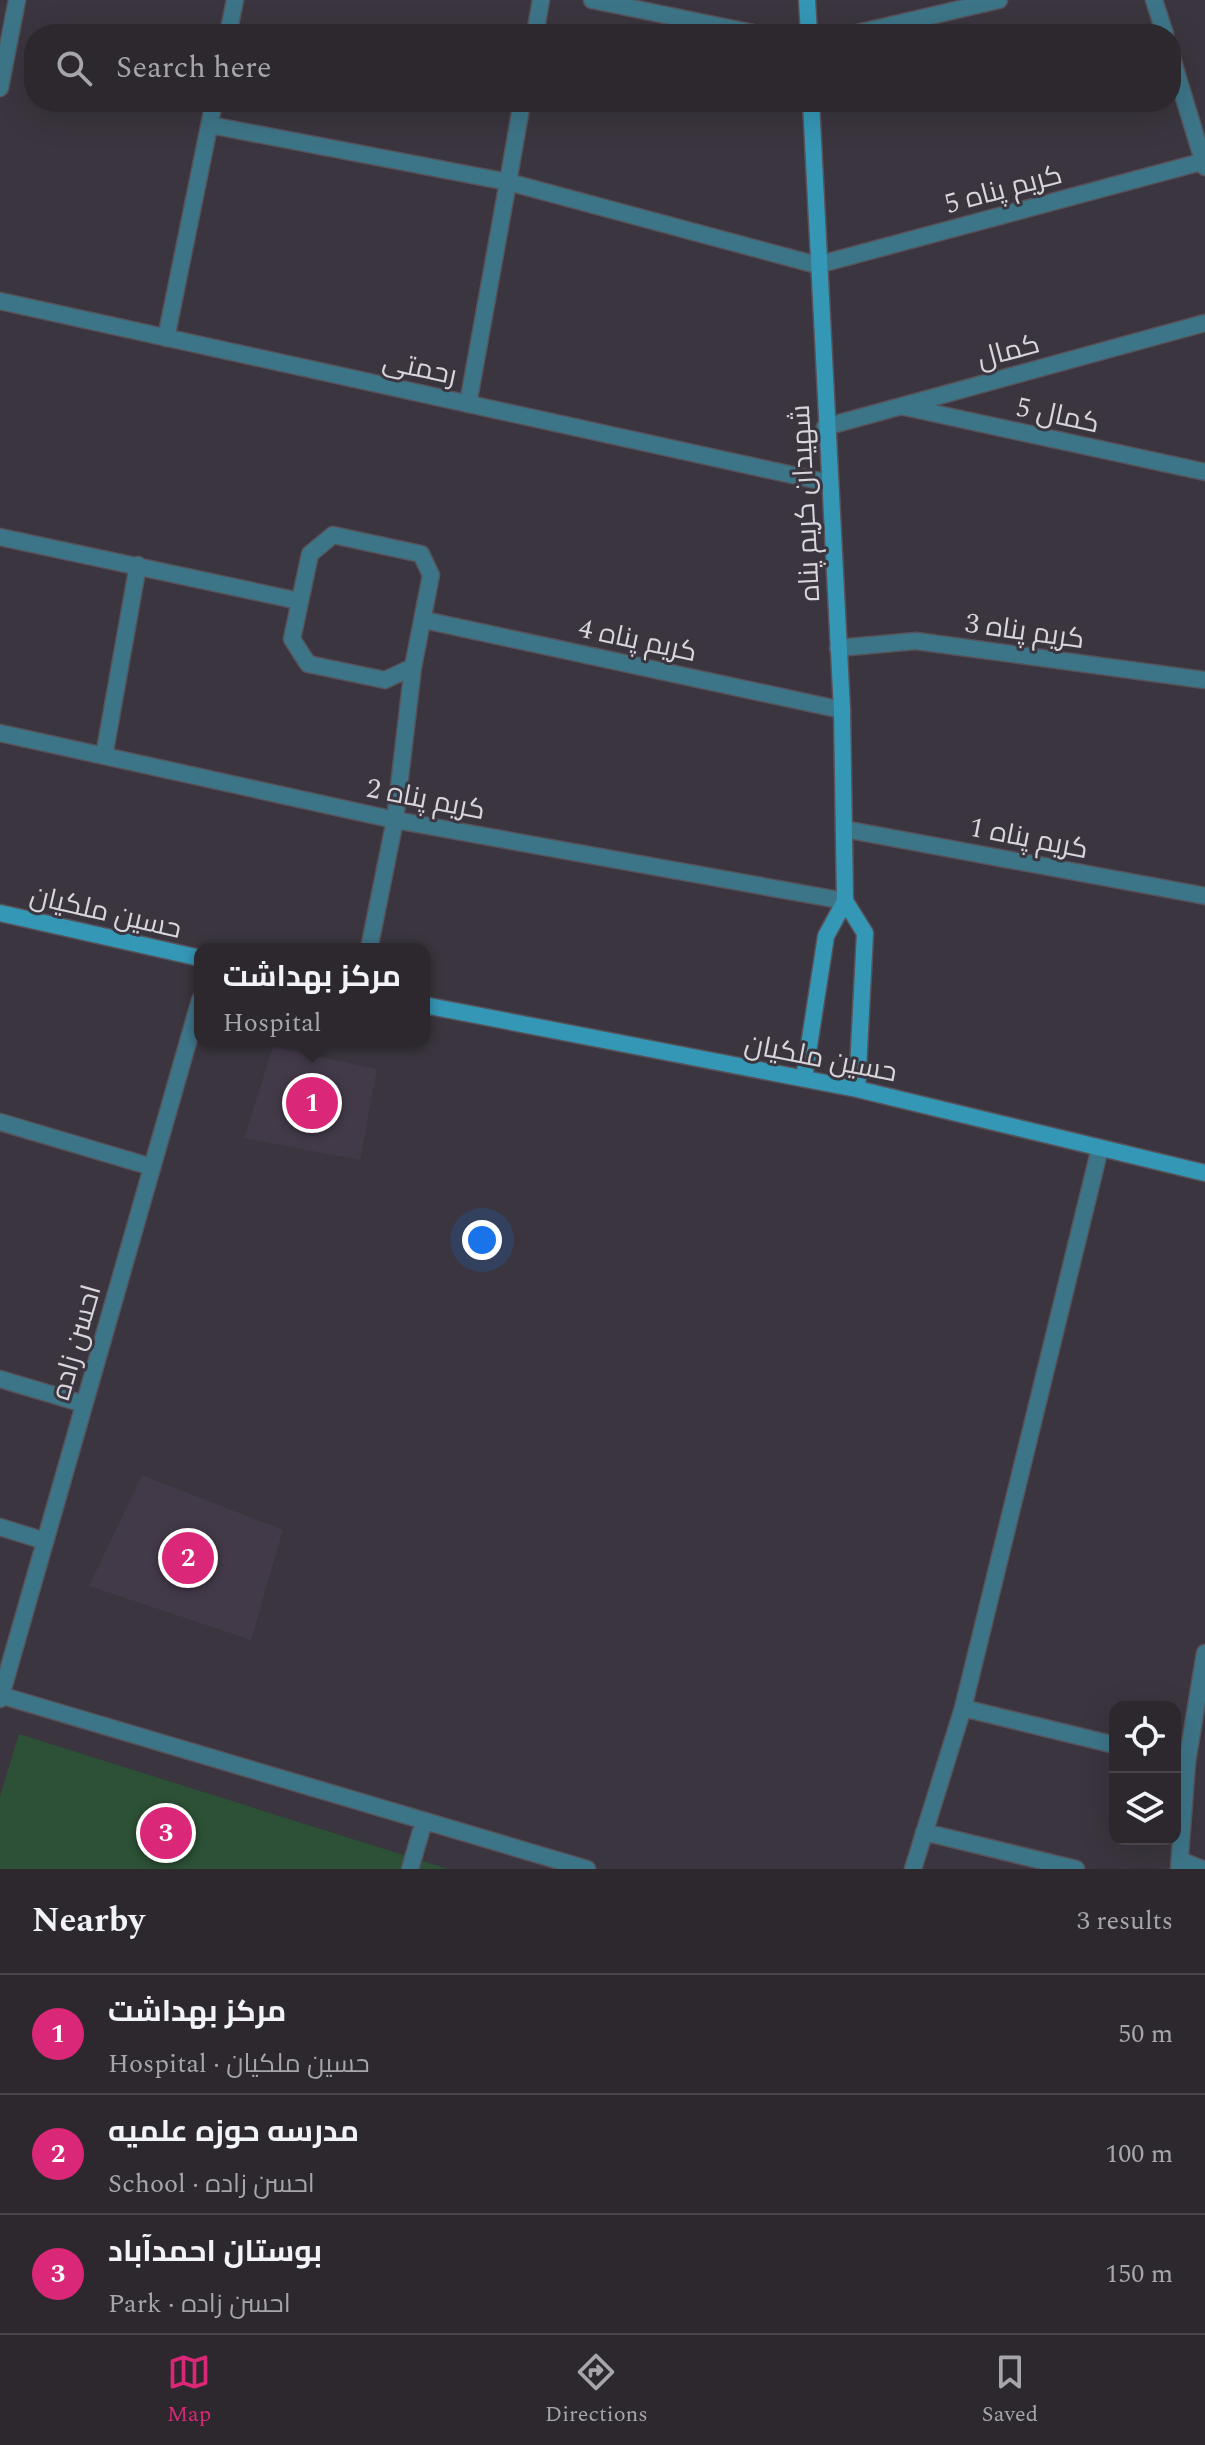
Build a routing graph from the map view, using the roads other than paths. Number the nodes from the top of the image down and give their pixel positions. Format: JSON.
{"nodes":[{"id":1,"x":17,"y":0,"type":"edge"},
{"id":2,"x":235,"y":0,"type":"edge"},
{"id":3,"x":541,"y":0,"type":"edge"},
{"id":4,"x":592,"y":0,"type":"edge"},
{"id":5,"x":807,"y":0,"type":"edge"},
{"id":6,"x":999,"y":0,"type":"edge"},
{"id":7,"x":1154,"y":0,"type":"edge"},
{"id":8,"x":230,"y":24,"type":"edge"},
{"id":9,"x":537,"y":24,"type":"edge"},
{"id":10,"x":709,"y":24,"type":"edge"},
{"id":11,"x":808,"y":24,"type":"edge"},
{"id":12,"x":896,"y":24,"type":"edge"},
{"id":13,"x":1162,"y":24,"type":"edge"},
{"id":14,"x":0,"y":88,"type":"edge"},
{"id":15,"x":1181,"y":88,"type":"edge"},
{"id":16,"x":212,"y":112,"type":"edge"},
{"id":17,"x":520,"y":112,"type":"edge"},
{"id":18,"x":811,"y":112,"type":"edge"},
{"id":19,"x":210,"y":125,"type":"junction"},
{"id":20,"x":1204,"y":163,"type":"edge"},
{"id":21,"x":508,"y":182,"type":"junction"},
{"id":22,"x":817,"y":265,"type":"junction"},
{"id":23,"x":0,"y":301,"type":"edge"},
{"id":24,"x":1205,"y":323,"type":"edge"},
{"id":25,"x":166,"y":338,"type":"junction"},
{"id":26,"x":468,"y":404,"type":"junction"},
{"id":27,"x":900,"y":406,"type":"junction"},
{"id":28,"x":825,"y":427,"type":"junction"},
{"id":29,"x":1205,"y":472,"type":"edge"},
{"id":30,"x":829,"y":483,"type":"junction"},
{"id":31,"x":0,"y":537,"type":"edge"},
{"id":32,"x":138,"y":565,"type":"junction"},
{"id":33,"x":299,"y":601,"type":"junction"},
{"id":34,"x":424,"y":620,"type":"junction"},
{"id":35,"x":838,"y":648,"type":"junction"},
{"id":36,"x":413,"y":667,"type":"junction"},
{"id":37,"x":1205,"y":680,"type":"edge"},
{"id":38,"x":842,"y":710,"type":"junction"},
{"id":39,"x":0,"y":733,"type":"edge"},
{"id":40,"x":104,"y":756,"type":"junction"},
{"id":41,"x":395,"y":820,"type":"junction"},
{"id":42,"x":844,"y":829,"type":"junction"},
{"id":43,"x":1205,"y":896,"type":"edge"},
{"id":44,"x":845,"y":901,"type":"junction"},
{"id":45,"x":0,"y":913,"type":"edge"},
{"id":46,"x":370,"y":943,"type":"edge"},
{"id":47,"x":194,"y":957,"type":"edge"},
{"id":48,"x":430,"y":1006,"type":"edge"},
{"id":49,"x":194,"y":1021,"type":"edge"},
{"id":50,"x":804,"y":1078,"type":"junction"},
{"id":51,"x":857,"y":1089,"type":"junction"},
{"id":52,"x":0,"y":1122,"type":"edge"},
{"id":53,"x":1100,"y":1148,"type":"junction"},
{"id":54,"x":152,"y":1167,"type":"junction"},
{"id":55,"x":1205,"y":1173,"type":"edge"},
{"id":56,"x":0,"y":1379,"type":"edge"},
{"id":57,"x":84,"y":1404,"type":"junction"},
{"id":58,"x":0,"y":1527,"type":"edge"},
{"id":59,"x":45,"y":1541,"type":"junction"},
{"id":60,"x":1205,"y":1655,"type":"edge"},
{"id":61,"x":0,"y":1696,"type":"edge"},
{"id":62,"x":963,"y":1708,"type":"junction"},
{"id":63,"x":1109,"y":1744,"type":"edge"},
{"id":64,"x":1181,"y":1760,"type":"edge"},
{"id":65,"x":1181,"y":1773,"type":"edge"},
{"id":66,"x":424,"y":1821,"type":"junction"},
{"id":67,"x":924,"y":1832,"type":"junction"},
{"id":68,"x":1179,"y":1864,"type":"edge"},
{"id":69,"x":410,"y":1869,"type":"edge"},
{"id":70,"x":587,"y":1869,"type":"edge"},
{"id":71,"x":913,"y":1869,"type":"edge"},
{"id":72,"x":1076,"y":1869,"type":"edge"},
{"id":73,"x":1202,"y":1869,"type":"edge"}],
"edges":[{"from":1,"to":14,"type":"street"},
{"from":2,"to":8,"type":"street"},
{"from":3,"to":9,"type":"street"},
{"from":4,"to":10,"type":"street"},
{"from":5,"to":11,"type":"main road"},
{"from":6,"to":12,"type":"street"},
{"from":7,"to":13,"type":"street"},
{"from":15,"to":20,"type":"street"},
{"from":16,"to":19,"type":"street"},
{"from":17,"to":21,"type":"street"},
{"from":18,"to":22,"type":"main road","name":"شهیدان کریم پناه"},
{"from":19,"to":21,"type":"street"},
{"from":19,"to":25,"type":"street"},
{"from":20,"to":22,"type":"street","name":"کریم پناه 5"},
{"from":21,"to":22,"type":"street"},
{"from":21,"to":26,"type":"street"},
{"from":22,"to":28,"type":"main road","name":"شهیدان کریم پناه"},
{"from":23,"to":25,"type":"street","name":"رحمتی"},
{"from":24,"to":27,"type":"street","name":"کمال"},
{"from":25,"to":26,"type":"street","name":"رحمتی"},
{"from":26,"to":30,"type":"street","name":"رحمتی"},
{"from":27,"to":28,"type":"street","name":"کمال"},
{"from":27,"to":29,"type":"street","name":"کمال 5"},
{"from":28,"to":30,"type":"main road","name":"شهیدان کریم پناه"},
{"from":30,"to":35,"type":"main road","name":"شهیدان کریم پناه"},
{"from":31,"to":32,"type":"street"},
{"from":32,"to":33,"type":"street"},
{"from":32,"to":40,"type":"street"},
{"from":33,"to":34,"type":"street"},
{"from":33,"to":36,"type":"street"},
{"from":34,"to":36,"type":"street"},
{"from":34,"to":38,"type":"street","name":"کریم پناه 4"},
{"from":35,"to":37,"type":"street","name":"کریم پناه 3"},
{"from":35,"to":38,"type":"main road","name":"شهیدان کریم پناه"},
{"from":36,"to":41,"type":"street"},
{"from":38,"to":42,"type":"main road","name":"شهیدان کریم پناه"},
{"from":39,"to":40,"type":"street","name":"کریم پناه 2"},
{"from":40,"to":41,"type":"street","name":"کریم پناه 2"},
{"from":41,"to":44,"type":"street","name":"کریم پناه 2"},
{"from":41,"to":46,"type":"street"},
{"from":42,"to":43,"type":"street","name":"کریم پناه 1"},
{"from":42,"to":44,"type":"main road","name":"شهیدان کریم پناه"},
{"from":44,"to":50,"type":"main road"},
{"from":44,"to":51,"type":"main road"},
{"from":45,"to":47,"type":"main road","name":"حسین ملکیان"},
{"from":48,"to":50,"type":"main road","name":"حسین ملکیان"},
{"from":49,"to":54,"type":"street","name":"احسن زاده"},
{"from":50,"to":51,"type":"main road","name":"حسین ملکیان"},
{"from":51,"to":53,"type":"main road","name":"حسین ملکیان"},
{"from":52,"to":54,"type":"street"},
{"from":53,"to":55,"type":"main road","name":"حسین ملکیان"},
{"from":53,"to":62,"type":"street"},
{"from":54,"to":57,"type":"street","name":"احسن زاده"},
{"from":56,"to":57,"type":"street"},
{"from":57,"to":59,"type":"street","name":"احسن زاده"},
{"from":58,"to":59,"type":"street"},
{"from":59,"to":61,"type":"street","name":"احسن زاده"},
{"from":60,"to":64,"type":"street"},
{"from":61,"to":66,"type":"street"},
{"from":62,"to":63,"type":"street"},
{"from":62,"to":67,"type":"street"},
{"from":65,"to":68,"type":"street"},
{"from":66,"to":69,"type":"street"},
{"from":66,"to":70,"type":"street"},
{"from":67,"to":71,"type":"street"},
{"from":67,"to":72,"type":"street"},
{"from":68,"to":73,"type":"street"}]}
